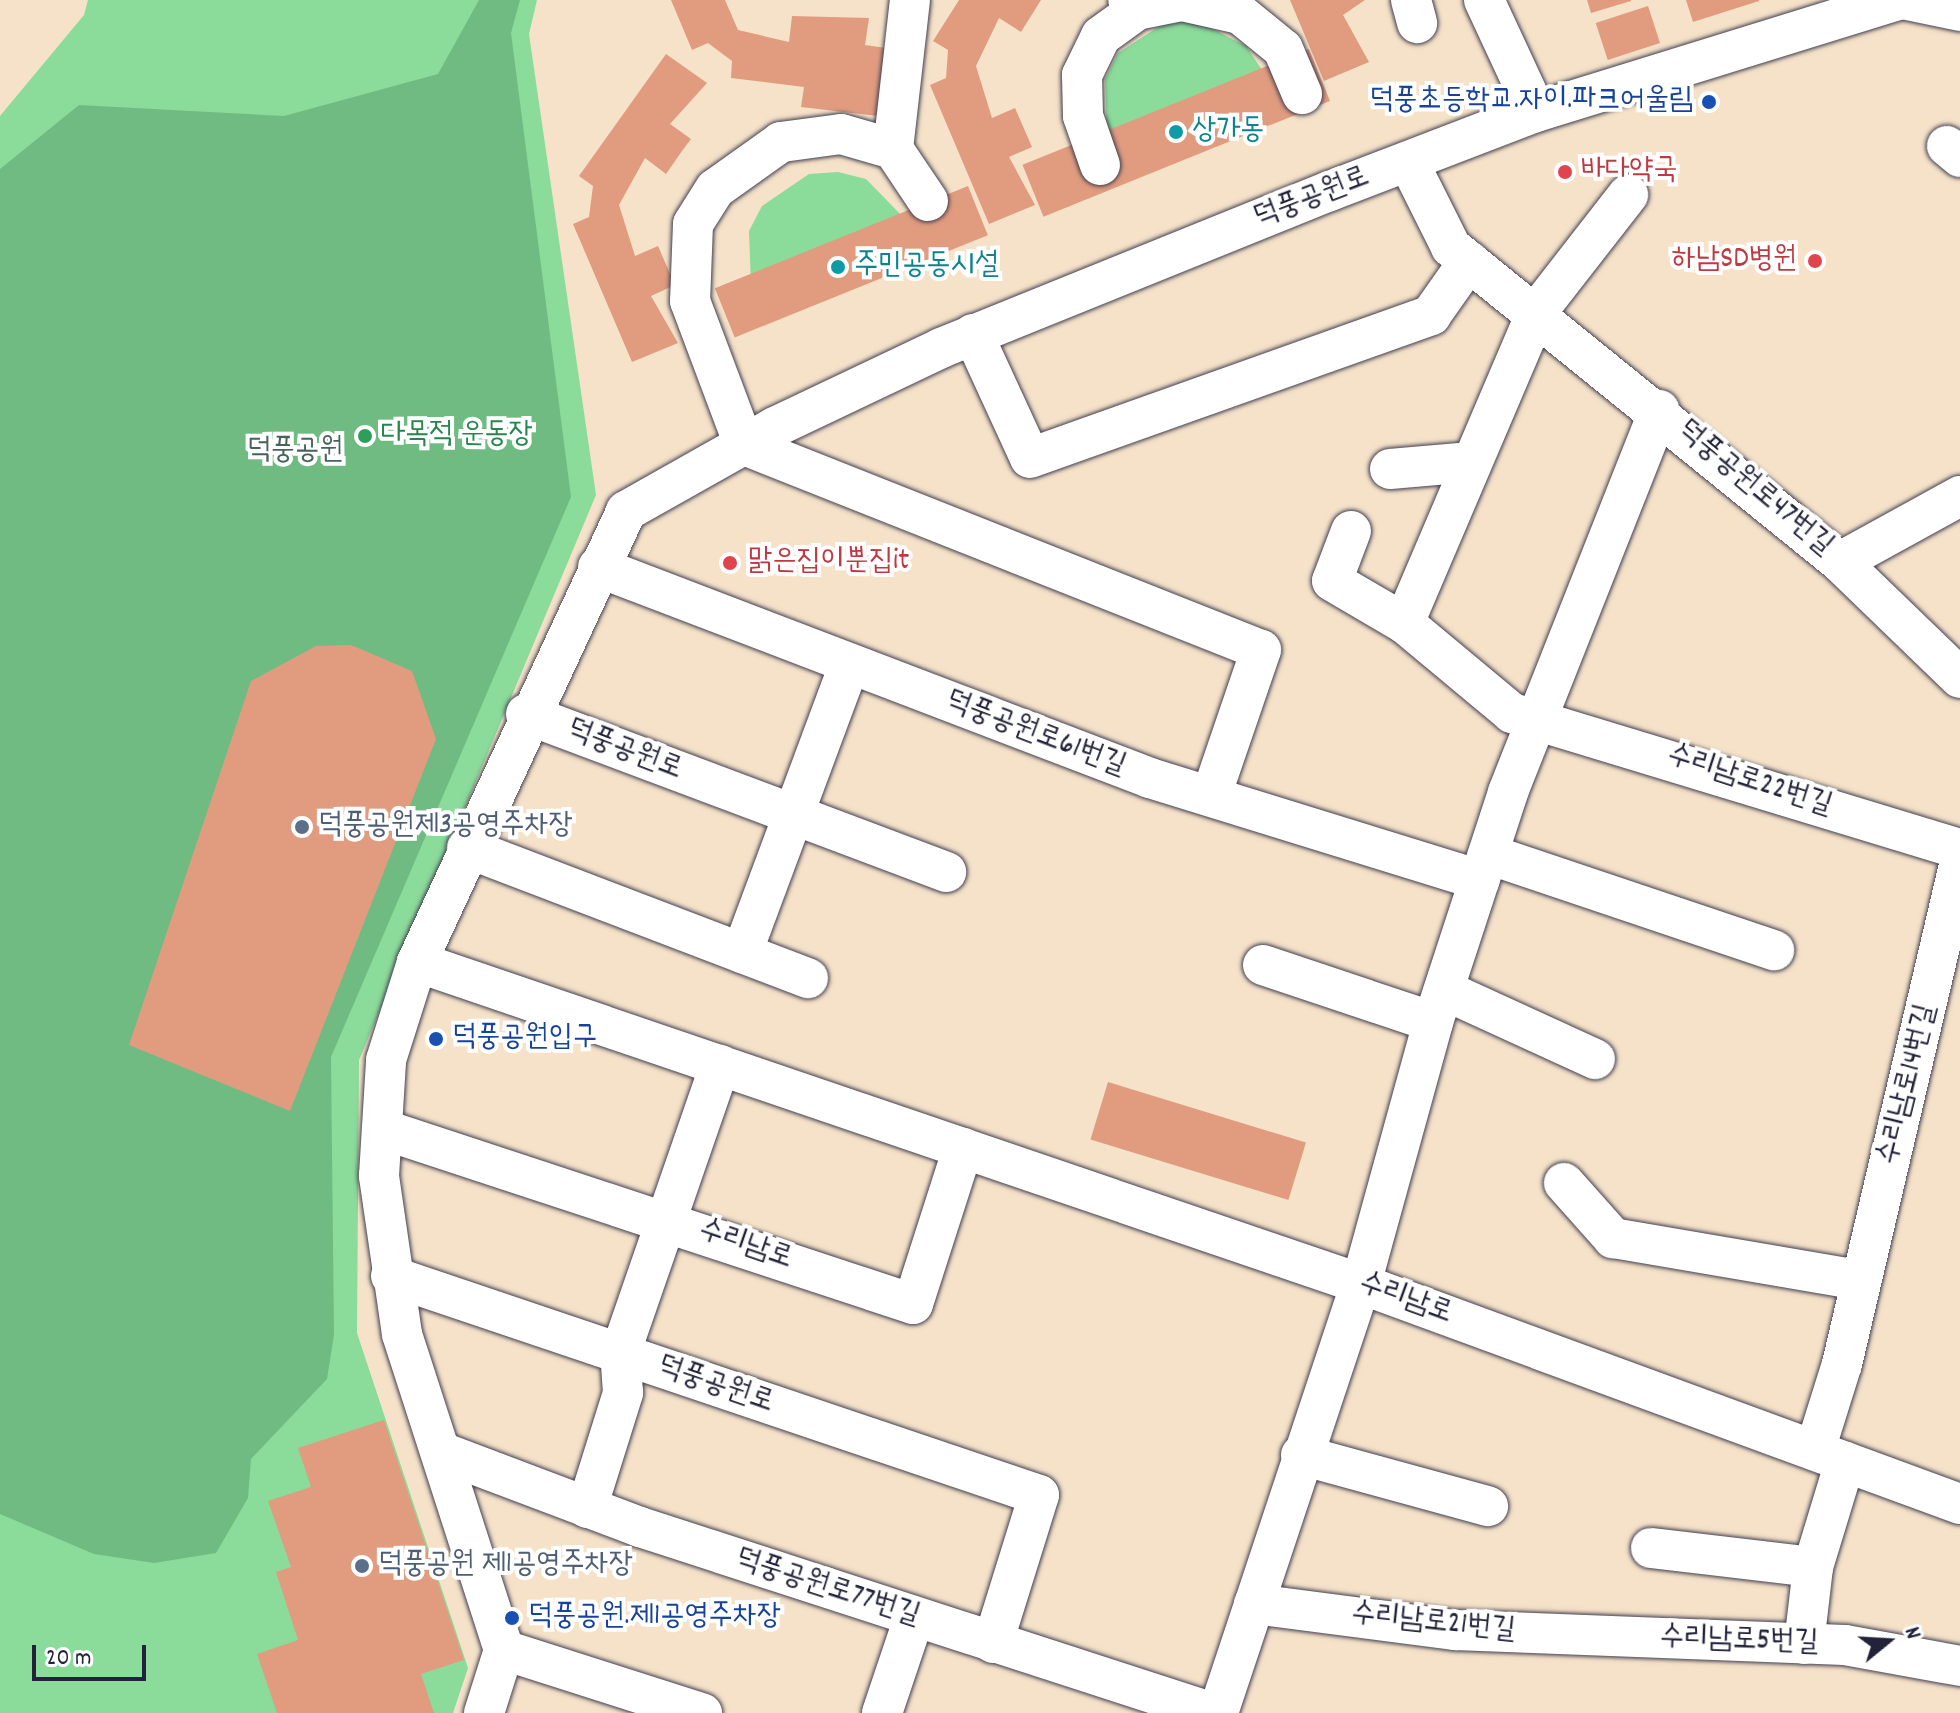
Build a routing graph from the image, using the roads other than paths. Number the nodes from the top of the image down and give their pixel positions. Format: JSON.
{"nodes":[{"id":1,"x":910,"y":0,"type":"edge"},
{"id":2,"x":1484,"y":0,"type":"edge"},
{"id":3,"x":1897,"y":0,"type":"edge"},
{"id":4,"x":1907,"y":0,"type":"edge"},
{"id":5,"x":1133,"y":5,"type":"edge"},
{"id":6,"x":1960,"y":11,"type":"edge"},
{"id":7,"x":1302,"y":94,"type":"dead end"},
{"id":8,"x":1536,"y":112,"type":"junction"},
{"id":9,"x":893,"y":149,"type":"junction"},
{"id":10,"x":1409,"y":163,"type":"junction"},
{"id":11,"x":1100,"y":165,"type":"dead end"},
{"id":12,"x":1628,"y":195,"type":"dead end"},
{"id":13,"x":928,"y":201,"type":"dead end"},
{"id":14,"x":1469,"y":261,"type":"junction"},
{"id":15,"x":1536,"y":313,"type":"junction"},
{"id":16,"x":973,"y":334,"type":"junction"},
{"id":17,"x":1659,"y":410,"type":"junction"},
{"id":18,"x":744,"y":445,"type":"junction"},
{"id":19,"x":1470,"y":462,"type":"junction"},
{"id":20,"x":1390,"y":469,"type":"dead end"},
{"id":21,"x":1960,"y":496,"type":"edge"},
{"id":22,"x":1351,"y":531,"type":"dead end"},
{"id":23,"x":1840,"y":562,"type":"junction"},
{"id":24,"x":598,"y":567,"type":"junction"},
{"id":25,"x":1404,"y":623,"type":"junction"},
{"id":26,"x":849,"y":665,"type":"junction"},
{"id":27,"x":1960,"y":678,"type":"edge"},
{"id":28,"x":526,"y":714,"type":"junction"},
{"id":29,"x":1536,"y":723,"type":"junction"},
{"id":30,"x":1211,"y":796,"type":"junction"},
{"id":31,"x":791,"y":817,"type":"junction"},
{"id":32,"x":467,"y":848,"type":"junction"},
{"id":33,"x":1960,"y":849,"type":"edge"},
{"id":34,"x":1484,"y":867,"type":"junction"},
{"id":35,"x":946,"y":872,"type":"dead end"},
{"id":36,"x":1958,"y":881,"type":"edge"},
{"id":37,"x":1774,"y":950,"type":"dead end"},
{"id":38,"x":742,"y":953,"type":"junction"},
{"id":39,"x":417,"y":962,"type":"junction"},
{"id":40,"x":1263,"y":965,"type":"dead end"},
{"id":41,"x":808,"y":978,"type":"dead end"},
{"id":42,"x":1439,"y":1006,"type":"junction"},
{"id":43,"x":1595,"y":1059,"type":"dead end"},
{"id":44,"x":720,"y":1065,"type":"junction"},
{"id":45,"x":382,"y":1129,"type":"junction"},
{"id":46,"x":963,"y":1148,"type":"junction"},
{"id":47,"x":1564,"y":1183,"type":"dead end"},
{"id":48,"x":667,"y":1220,"type":"junction"},
{"id":49,"x":391,"y":1276,"type":"junction"},
{"id":50,"x":1860,"y":1280,"type":"junction"},
{"id":51,"x":1361,"y":1284,"type":"junction"},
{"id":52,"x":620,"y":1354,"type":"junction"},
{"id":53,"x":444,"y":1453,"type":"junction"},
{"id":54,"x":1301,"y":1455,"type":"junction"},
{"id":55,"x":1830,"y":1456,"type":"junction"},
{"id":56,"x":1960,"y":1504,"type":"edge"},
{"id":57,"x":1488,"y":1506,"type":"dead end"},
{"id":58,"x":587,"y":1508,"type":"junction"},
{"id":59,"x":1651,"y":1548,"type":"dead end"},
{"id":60,"x":1813,"y":1567,"type":"junction"},
{"id":61,"x":1254,"y":1604,"type":"junction"},
{"id":62,"x":914,"y":1618,"type":"junction"},
{"id":63,"x":1613,"y":1637,"type":"joint"},
{"id":64,"x":993,"y":1643,"type":"junction"},
{"id":65,"x":1804,"y":1644,"type":"junction"},
{"id":66,"x":504,"y":1650,"type":"junction"},
{"id":67,"x":1960,"y":1666,"type":"edge"},
{"id":68,"x":484,"y":1713,"type":"edge"},
{"id":69,"x":702,"y":1713,"type":"edge"},
{"id":70,"x":882,"y":1713,"type":"edge"},
{"id":71,"x":1216,"y":1713,"type":"edge"}],
"edges":[{"from":1,"to":9,"type":"street"},
{"from":2,"to":8,"type":"street"},
{"from":3,"to":8,"type":"street","name":"덕풍공원로"},
{"from":4,"to":6,"type":"street"},
{"from":5,"to":7,"type":"street"},
{"from":5,"to":11,"type":"street"},
{"from":8,"to":10,"type":"street","name":"덕풍공원로"},
{"from":9,"to":13,"type":"street"},
{"from":9,"to":18,"type":"street"},
{"from":10,"to":14,"type":"street","name":"덕풍공원로47번길"},
{"from":10,"to":16,"type":"street","name":"덕풍공원로"},
{"from":12,"to":15,"type":"street"},
{"from":14,"to":15,"type":"street","name":"덕풍공원로47번길"},
{"from":14,"to":16,"type":"street"},
{"from":15,"to":17,"type":"street","name":"덕풍공원로47번길"},
{"from":15,"to":19,"type":"street"},
{"from":16,"to":18,"type":"street","name":"덕풍공원로"},
{"from":17,"to":23,"type":"street","name":"덕풍공원로47번길"},
{"from":17,"to":29,"type":"street"},
{"from":18,"to":24,"type":"street","name":"덕풍공원로"},
{"from":18,"to":30,"type":"street"},
{"from":19,"to":20,"type":"street"},
{"from":19,"to":25,"type":"street"},
{"from":21,"to":23,"type":"street"},
{"from":22,"to":25,"type":"street","name":"수리남로22번길"},
{"from":23,"to":27,"type":"street","name":"덕풍공원로47번길"},
{"from":24,"to":26,"type":"street","name":"덕풍공원로61번길"},
{"from":24,"to":28,"type":"street","name":"덕풍공원로"},
{"from":25,"to":29,"type":"street","name":"수리남로22번길"},
{"from":26,"to":30,"type":"street","name":"덕풍공원로61번길"},
{"from":26,"to":31,"type":"street"},
{"from":28,"to":31,"type":"street","name":"덕풍공원로"},
{"from":28,"to":32,"type":"street","name":"덕풍공원로"},
{"from":29,"to":33,"type":"street","name":"수리남로22번길"},
{"from":29,"to":34,"type":"street"},
{"from":30,"to":34,"type":"street","name":"덕풍공원로61번길"},
{"from":31,"to":35,"type":"street","name":"덕풍공원로"},
{"from":31,"to":38,"type":"street"},
{"from":32,"to":38,"type":"street"},
{"from":32,"to":39,"type":"street","name":"덕풍공원로"},
{"from":34,"to":37,"type":"street"},
{"from":34,"to":42,"type":"street"},
{"from":36,"to":50,"type":"street","name":"수리남로14번길"},
{"from":38,"to":41,"type":"street"},
{"from":39,"to":44,"type":"street","name":"수리남로"},
{"from":39,"to":45,"type":"street","name":"덕풍공원로"},
{"from":40,"to":42,"type":"street"},
{"from":42,"to":43,"type":"street"},
{"from":42,"to":51,"type":"street"},
{"from":44,"to":46,"type":"street","name":"수리남로"},
{"from":44,"to":48,"type":"street","name":"수리남로"},
{"from":45,"to":48,"type":"street"},
{"from":45,"to":49,"type":"street","name":"덕풍공원로"},
{"from":46,"to":48,"type":"street","name":"수리남로"},
{"from":46,"to":51,"type":"street","name":"수리남로"},
{"from":47,"to":50,"type":"street"},
{"from":48,"to":52,"type":"street"},
{"from":49,"to":52,"type":"street","name":"덕풍공원로"},
{"from":49,"to":53,"type":"street","name":"덕풍공원로"},
{"from":50,"to":55,"type":"street","name":"수리남로14번길"},
{"from":51,"to":54,"type":"street"},
{"from":51,"to":55,"type":"street","name":"수리남로"},
{"from":52,"to":58,"type":"street"},
{"from":52,"to":64,"type":"street","name":"덕풍공원로"},
{"from":53,"to":58,"type":"street","name":"덕풍공원로77번길"},
{"from":53,"to":66,"type":"street","name":"덕풍공원로"},
{"from":54,"to":57,"type":"street"},
{"from":54,"to":61,"type":"street"},
{"from":55,"to":56,"type":"street","name":"수리남로"},
{"from":55,"to":60,"type":"street"},
{"from":58,"to":62,"type":"street","name":"덕풍공원로77번길"},
{"from":59,"to":60,"type":"street"},
{"from":60,"to":65,"type":"street"},
{"from":61,"to":63,"type":"street","name":"수리남로21번길"},
{"from":61,"to":71,"type":"street"},
{"from":62,"to":64,"type":"street","name":"덕풍공원로77번길"},
{"from":62,"to":70,"type":"street"},
{"from":63,"to":65,"type":"street","name":"수리남로5번길"},
{"from":64,"to":71,"type":"street","name":"덕풍공원로77번길"},
{"from":65,"to":67,"type":"street","name":"수리남로5번길"},
{"from":66,"to":68,"type":"street"},
{"from":66,"to":69,"type":"street"}]}
